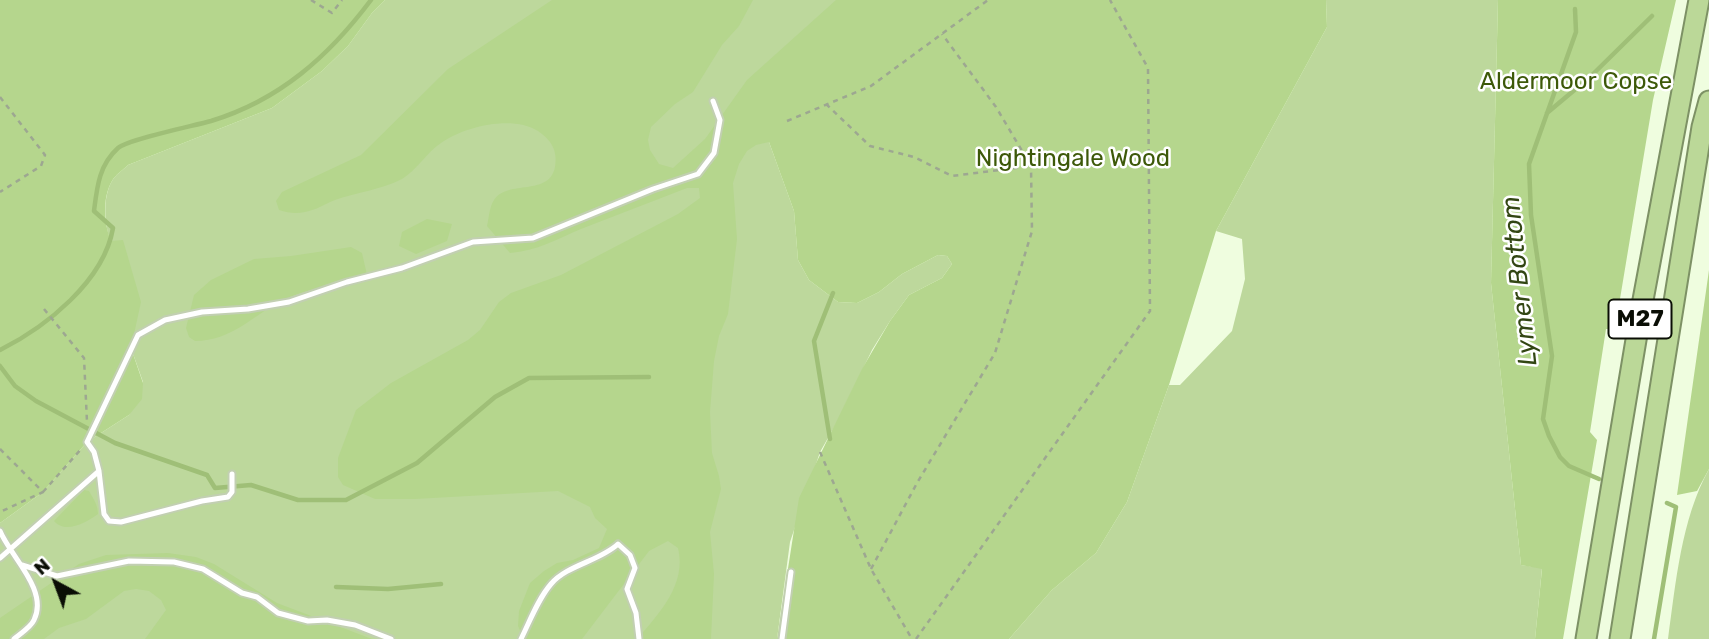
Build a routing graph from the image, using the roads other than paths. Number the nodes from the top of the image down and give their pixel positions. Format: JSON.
{"nodes":[{"id":1,"x":1699,"y":0,"type":"edge"},
{"id":2,"x":713,"y":101,"type":"dead end"},
{"id":3,"x":1709,"y":101,"type":"edge"},
{"id":4,"x":99,"y":471,"type":"junction"},
{"id":5,"x":232,"y":474,"type":"dead end"},
{"id":6,"x":0,"y":530,"type":"edge"},
{"id":7,"x":10,"y":550,"type":"junction"},
{"id":8,"x":0,"y":558,"type":"edge"},
{"id":9,"x":22,"y":565,"type":"junction"},
{"id":10,"x":791,"y":572,"type":"dead end"},
{"id":11,"x":14,"y":639,"type":"edge"},
{"id":12,"x":391,"y":639,"type":"edge"},
{"id":13,"x":521,"y":639,"type":"edge"},
{"id":14,"x":639,"y":639,"type":"edge"},
{"id":15,"x":782,"y":639,"type":"edge"},
{"id":16,"x":1586,"y":639,"type":"edge"},
{"id":17,"x":1620,"y":639,"type":"edge"}],
"edges":[{"from":1,"to":16,"type":"highway","number":"M27"},
{"from":2,"to":4,"type":"lane"},
{"from":3,"to":17,"type":"highway","number":"M27"},
{"from":4,"to":5,"type":"lane"},
{"from":4,"to":7,"type":"lane"},
{"from":6,"to":7,"type":"lane"},
{"from":7,"to":8,"type":"lane"},
{"from":7,"to":9,"type":"lane"},
{"from":9,"to":11,"type":"lane"},
{"from":9,"to":12,"type":"lane"},
{"from":10,"to":15,"type":"lane"},
{"from":13,"to":14,"type":"lane"}]}
